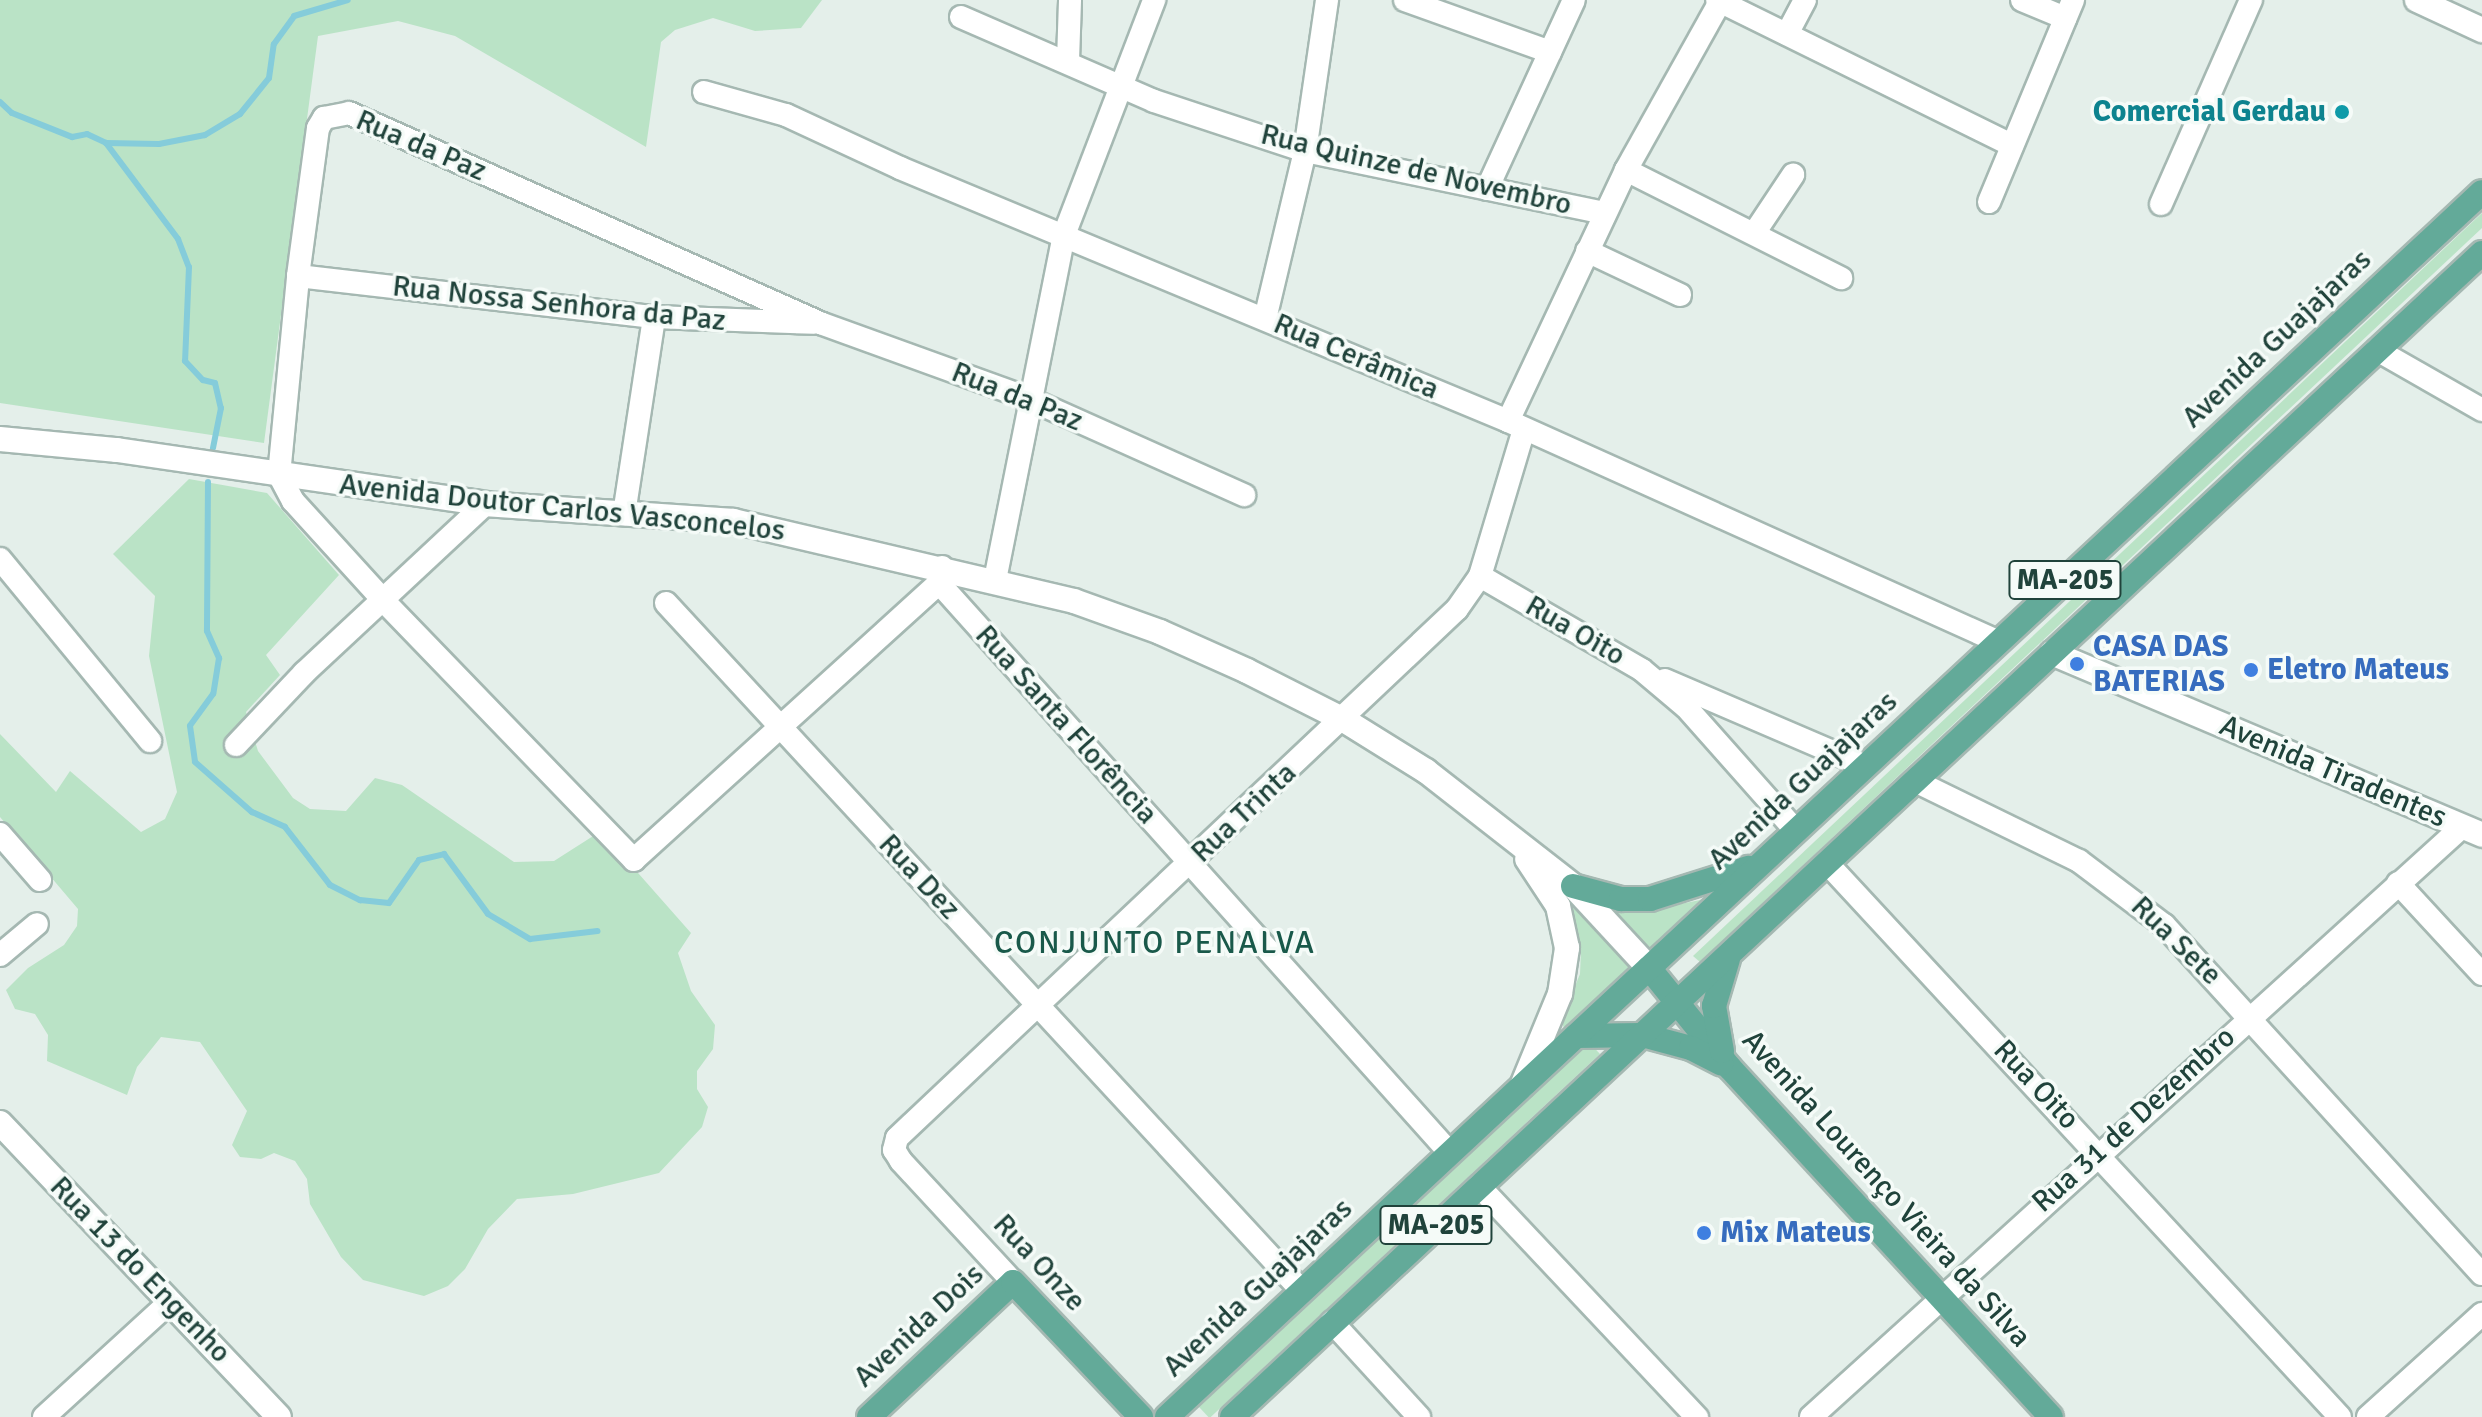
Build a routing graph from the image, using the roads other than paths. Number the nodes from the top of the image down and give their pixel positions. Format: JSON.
{"nodes":[{"id":1,"x":1070,"y":0,"type":"edge"},
{"id":2,"x":1154,"y":0,"type":"edge"},
{"id":3,"x":1327,"y":0,"type":"edge"},
{"id":4,"x":1405,"y":0,"type":"edge"},
{"id":5,"x":1574,"y":0,"type":"edge"},
{"id":6,"x":1805,"y":0,"type":"edge"},
{"id":7,"x":2022,"y":0,"type":"edge"},
{"id":8,"x":2251,"y":0,"type":"edge"},
{"id":9,"x":2417,"y":0,"type":"edge"},
{"id":10,"x":1718,"y":1,"type":"edge"},
{"id":11,"x":2069,"y":9,"type":"edge"},
{"id":12,"x":961,"y":17,"type":"dead end"},
{"id":13,"x":2482,"y":30,"type":"edge"},
{"id":14,"x":1787,"y":34,"type":"junction"},
{"id":15,"x":1550,"y":52,"type":"junction"},
{"id":16,"x":1068,"y":61,"type":"junction"},
{"id":17,"x":1123,"y":88,"type":"junction"},
{"id":18,"x":704,"y":92,"type":"dead end"},
{"id":19,"x":2012,"y":145,"type":"junction"},
{"id":20,"x":1305,"y":151,"type":"junction"},
{"id":21,"x":1626,"y":170,"type":"junction"},
{"id":22,"x":1793,"y":175,"type":"dead end"},
{"id":23,"x":1487,"y":189,"type":"junction"},
{"id":24,"x":2482,"y":192,"type":"edge"},
{"id":25,"x":1989,"y":202,"type":"dead end"},
{"id":26,"x":2161,"y":204,"type":"dead end"},
{"id":27,"x":1605,"y":213,"type":"junction"},
{"id":28,"x":1755,"y":232,"type":"junction"},
{"id":29,"x":1064,"y":235,"type":"junction"},
{"id":30,"x":1587,"y":251,"type":"junction"},
{"id":31,"x":2482,"y":253,"type":"edge"},
{"id":32,"x":298,"y":276,"type":"junction"},
{"id":33,"x":1841,"y":278,"type":"dead end"},
{"id":34,"x":1680,"y":295,"type":"dead end"},
{"id":35,"x":654,"y":317,"type":"junction"},
{"id":36,"x":1265,"y":319,"type":"junction"},
{"id":37,"x":820,"y":323,"type":"junction"},
{"id":38,"x":2377,"y":350,"type":"junction"},
{"id":39,"x":1027,"y":398,"type":"junction"},
{"id":40,"x":2482,"y":410,"type":"edge"},
{"id":41,"x":1516,"y":425,"type":"junction"},
{"id":42,"x":0,"y":439,"type":"edge"},
{"id":43,"x":279,"y":475,"type":"junction"},
{"id":44,"x":1244,"y":495,"type":"dead end"},
{"id":45,"x":485,"y":504,"type":"junction"},
{"id":46,"x":624,"y":514,"type":"junction"},
{"id":47,"x":0,"y":559,"type":"edge"},
{"id":48,"x":941,"y":575,"type":"junction"},
{"id":49,"x":1480,"y":576,"type":"junction"},
{"id":50,"x":995,"y":580,"type":"junction"},
{"id":51,"x":384,"y":601,"type":"junction"},
{"id":52,"x":666,"y":603,"type":"dead end"},
{"id":53,"x":1999,"y":642,"type":"junction"},
{"id":54,"x":2052,"y":653,"type":"junction"},
{"id":55,"x":1642,"y":670,"type":"junction"},
{"id":56,"x":1344,"y":720,"type":"junction"},
{"id":57,"x":782,"y":728,"type":"junction"},
{"id":58,"x":150,"y":741,"type":"dead end"},
{"id":59,"x":236,"y":745,"type":"dead end"},
{"id":60,"x":1866,"y":766,"type":"junction"},
{"id":61,"x":1915,"y":781,"type":"junction"},
{"id":62,"x":1494,"y":821,"type":"junction"},
{"id":63,"x":1796,"y":831,"type":"junction"},
{"id":64,"x":2472,"y":831,"type":"edge"},
{"id":65,"x":0,"y":834,"type":"edge"},
{"id":66,"x":1827,"y":863,"type":"junction"},
{"id":67,"x":1190,"y":864,"type":"junction"},
{"id":68,"x":1758,"y":864,"type":"junction"},
{"id":69,"x":40,"y":880,"type":"dead end"},
{"id":70,"x":2398,"y":883,"type":"junction"},
{"id":71,"x":1573,"y":886,"type":"junction"},
{"id":72,"x":37,"y":924,"type":"dead end"},
{"id":73,"x":1730,"y":953,"type":"junction"},
{"id":74,"x":0,"y":955,"type":"edge"},
{"id":75,"x":1649,"y":968,"type":"junction"},
{"id":76,"x":2482,"y":974,"type":"edge"},
{"id":77,"x":1678,"y":1001,"type":"junction"},
{"id":78,"x":1037,"y":1004,"type":"junction"},
{"id":79,"x":2250,"y":1015,"type":"junction"},
{"id":80,"x":1642,"y":1035,"type":"junction"},
{"id":81,"x":1576,"y":1036,"type":"junction"},
{"id":82,"x":1730,"y":1068,"type":"junction"},
{"id":83,"x":1522,"y":1086,"type":"junction"},
{"id":84,"x":0,"y":1123,"type":"edge"},
{"id":85,"x":894,"y":1150,"type":"joint"},
{"id":86,"x":2099,"y":1152,"type":"junction"},
{"id":87,"x":1450,"y":1153,"type":"junction"},
{"id":88,"x":1479,"y":1186,"type":"junction"},
{"id":89,"x":2482,"y":1274,"type":"edge"},
{"id":90,"x":1013,"y":1282,"type":"junction"},
{"id":91,"x":1302,"y":1291,"type":"junction"},
{"id":92,"x":1940,"y":1296,"type":"junction"},
{"id":93,"x":170,"y":1302,"type":"junction"},
{"id":94,"x":2482,"y":1314,"type":"edge"},
{"id":95,"x":1332,"y":1322,"type":"junction"},
{"id":96,"x":44,"y":1417,"type":"edge"},
{"id":97,"x":279,"y":1417,"type":"edge"},
{"id":98,"x":869,"y":1417,"type":"edge"},
{"id":99,"x":1141,"y":1417,"type":"edge"},
{"id":100,"x":1167,"y":1417,"type":"edge"},
{"id":101,"x":1232,"y":1417,"type":"edge"},
{"id":102,"x":1419,"y":1417,"type":"edge"},
{"id":103,"x":1697,"y":1417,"type":"edge"},
{"id":104,"x":1811,"y":1417,"type":"edge"},
{"id":105,"x":2051,"y":1417,"type":"edge"},
{"id":106,"x":2340,"y":1417,"type":"edge"},
{"id":107,"x":2368,"y":1417,"type":"edge"}],
"edges":[{"from":1,"to":16,"type":"street"},
{"from":2,"to":17,"type":"street"},
{"from":3,"to":20,"type":"street"},
{"from":4,"to":15,"type":"street"},
{"from":5,"to":15,"type":"street"},
{"from":6,"to":14,"type":"street"},
{"from":7,"to":11,"type":"street"},
{"from":8,"to":26,"type":"street"},
{"from":9,"to":13,"type":"main road"},
{"from":10,"to":14,"type":"street"},
{"from":10,"to":21,"type":"street","name":"Rua Trinta"},
{"from":11,"to":19,"type":"street"},
{"from":12,"to":16,"type":"street","name":"Rua Quinze de Novembro"},
{"from":14,"to":19,"type":"street"},
{"from":15,"to":23,"type":"street"},
{"from":16,"to":17,"type":"street","name":"Rua Quinze de Novembro"},
{"from":17,"to":20,"type":"street","name":"Rua Quinze de Novembro"},
{"from":17,"to":29,"type":"street"},
{"from":18,"to":29,"type":"street","name":"Rua Cerâmica"},
{"from":19,"to":25,"type":"street"},
{"from":20,"to":23,"type":"street","name":"Rua Quinze de Novembro"},
{"from":20,"to":36,"type":"street"},
{"from":21,"to":27,"type":"street","name":"Rua Trinta"},
{"from":21,"to":28,"type":"street"},
{"from":22,"to":28,"type":"street"},
{"from":23,"to":27,"type":"street","name":"Rua Quinze de Novembro"},
{"from":24,"to":53,"type":"main road","name":"Avenida Guajajaras","number":"MA-205"},
{"from":27,"to":30,"type":"street","name":"Rua Trinta"},
{"from":28,"to":33,"type":"street"},
{"from":29,"to":36,"type":"street","name":"Rua Cerâmica"},
{"from":29,"to":39,"type":"street"},
{"from":30,"to":34,"type":"street"},
{"from":30,"to":41,"type":"street","name":"Rua Trinta"},
{"from":31,"to":38,"type":"main road","number":"MA-205"},
{"from":32,"to":35,"type":"street","name":"Rua Nossa Senhora da Paz"},
{"from":32,"to":37,"type":"street","name":"Rua da Paz"},
{"from":32,"to":43,"type":"street","name":"Rua da Paz"},
{"from":35,"to":37,"type":"street","name":"Rua Nossa Senhora da Paz"},
{"from":35,"to":46,"type":"street"},
{"from":36,"to":41,"type":"street","name":"Rua Cerâmica"},
{"from":37,"to":39,"type":"street","name":"Rua da Paz"},
{"from":38,"to":40,"type":"street"},
{"from":38,"to":54,"type":"main road","number":"MA-205"},
{"from":39,"to":44,"type":"street","name":"Rua da Paz"},
{"from":39,"to":50,"type":"street"},
{"from":41,"to":49,"type":"street","name":"Rua Trinta"},
{"from":41,"to":53,"type":"street","name":"Rua Cerâmica"},
{"from":42,"to":43,"type":"main road","name":"Avenida Doutor Carlos Vasconcelos"},
{"from":43,"to":45,"type":"main road","name":"Avenida Doutor Carlos Vasconcelos"},
{"from":43,"to":51,"type":"street"},
{"from":45,"to":46,"type":"main road","name":"Avenida Doutor Carlos Vasconcelos"},
{"from":45,"to":51,"type":"street"},
{"from":46,"to":48,"type":"main road","name":"Avenida Doutor Carlos Vasconcelos"},
{"from":47,"to":58,"type":"street"},
{"from":48,"to":50,"type":"main road","name":"Avenida Doutor Carlos Vasconcelos"},
{"from":48,"to":57,"type":"street"},
{"from":48,"to":67,"type":"street","name":"Rua Santa Florência"},
{"from":49,"to":55,"type":"street","name":"Rua Oito"},
{"from":49,"to":56,"type":"street","name":"Rua Trinta"},
{"from":50,"to":56,"type":"main road","name":"Avenida Doutor Carlos Vasconcelos"},
{"from":51,"to":57,"type":"street"},
{"from":51,"to":59,"type":"street"},
{"from":52,"to":57,"type":"street","name":"Rua Dez"},
{"from":53,"to":60,"type":"main road","name":"Avenida Guajajaras","number":"MA-205"},
{"from":54,"to":61,"type":"main road","number":"MA-205"},
{"from":54,"to":64,"type":"main road","name":"Avenida Tiradentes"},
{"from":55,"to":60,"type":"street"},
{"from":55,"to":63,"type":"street","name":"Rua Oito"},
{"from":56,"to":62,"type":"main road","name":"Avenida Doutor Carlos Vasconcelos"},
{"from":56,"to":67,"type":"street","name":"Rua Trinta"},
{"from":57,"to":78,"type":"street","name":"Rua Dez"},
{"from":60,"to":63,"type":"main road","name":"Avenida Guajajaras","number":"MA-205"},
{"from":61,"to":66,"type":"main road","number":"MA-205"},
{"from":61,"to":79,"type":"street","name":"Rua Sete"},
{"from":62,"to":71,"type":"main road","name":"Avenida Doutor Carlos Vasconcelos"},
{"from":62,"to":83,"type":"main road","name":"Avenida Doutor Carlos Vasconcelos"},
{"from":63,"to":68,"type":"main road","name":"Avenida Guajajaras","number":"MA-205"},
{"from":64,"to":70,"type":"street","name":"Rua 31 de Dezembro"},
{"from":65,"to":69,"type":"street"},
{"from":66,"to":73,"type":"main road","number":"MA-205"},
{"from":66,"to":86,"type":"street","name":"Rua Oito"},
{"from":67,"to":78,"type":"street","name":"Rua Trinta"},
{"from":67,"to":87,"type":"street","name":"Rua Santa Florência"},
{"from":68,"to":71,"type":"main road"},
{"from":68,"to":75,"type":"main road","name":"Avenida Guajajaras","number":"MA-205"},
{"from":70,"to":76,"type":"street"},
{"from":70,"to":79,"type":"street","name":"Rua 31 de Dezembro"},
{"from":71,"to":75,"type":"main road","name":"Avenida Doutor Carlos Vasconcelos"},
{"from":72,"to":74,"type":"street"},
{"from":73,"to":77,"type":"main road","number":"MA-205"},
{"from":73,"to":82,"type":"main road"},
{"from":75,"to":77,"type":"main road","name":"Avenida Lourenço Vieira da Silva"},
{"from":75,"to":81,"type":"main road","name":"Avenida Guajajaras","number":"MA-205"},
{"from":77,"to":80,"type":"main road","number":"MA-205"},
{"from":77,"to":82,"type":"main road","name":"Avenida Lourenço Vieira da Silva"},
{"from":78,"to":85,"type":"street","name":"Rua Trinta"},
{"from":78,"to":91,"type":"street","name":"Rua Dez"},
{"from":79,"to":86,"type":"street","name":"Rua 31 de Dezembro"},
{"from":79,"to":89,"type":"street","name":"Rua Sete"},
{"from":80,"to":81,"type":"main road"},
{"from":80,"to":82,"type":"main road"},
{"from":80,"to":88,"type":"main road","number":"MA-205"},
{"from":81,"to":83,"type":"main road","name":"Avenida Guajajaras","number":"MA-205"},
{"from":82,"to":92,"type":"main road","name":"Avenida Lourenço Vieira da Silva"},
{"from":83,"to":87,"type":"main road","name":"Avenida Guajajaras","number":"MA-205"},
{"from":84,"to":93,"type":"main road","name":"Rua 13 do Engenho"},
{"from":85,"to":90,"type":"street","name":"Rua Onze"},
{"from":86,"to":92,"type":"street","name":"Rua 31 de Dezembro"},
{"from":86,"to":106,"type":"street","name":"Rua Oito"},
{"from":87,"to":91,"type":"main road","name":"Avenida Guajajaras","number":"MA-205"},
{"from":88,"to":95,"type":"main road","number":"MA-205"},
{"from":88,"to":103,"type":"street"},
{"from":90,"to":98,"type":"main road","name":"Avenida Dois"},
{"from":90,"to":99,"type":"main road","name":"Rua Onze"},
{"from":91,"to":100,"type":"main road","name":"Avenida Guajajaras","number":"MA-205"},
{"from":92,"to":104,"type":"street","name":"Rua 31 de Dezembro"},
{"from":92,"to":105,"type":"main road","name":"Avenida Lourenço Vieira da Silva"},
{"from":93,"to":96,"type":"street"},
{"from":93,"to":97,"type":"main road","name":"Rua 13 do Engenho"},
{"from":94,"to":107,"type":"street"},
{"from":95,"to":101,"type":"main road","number":"MA-205"},
{"from":95,"to":102,"type":"street"}]}
